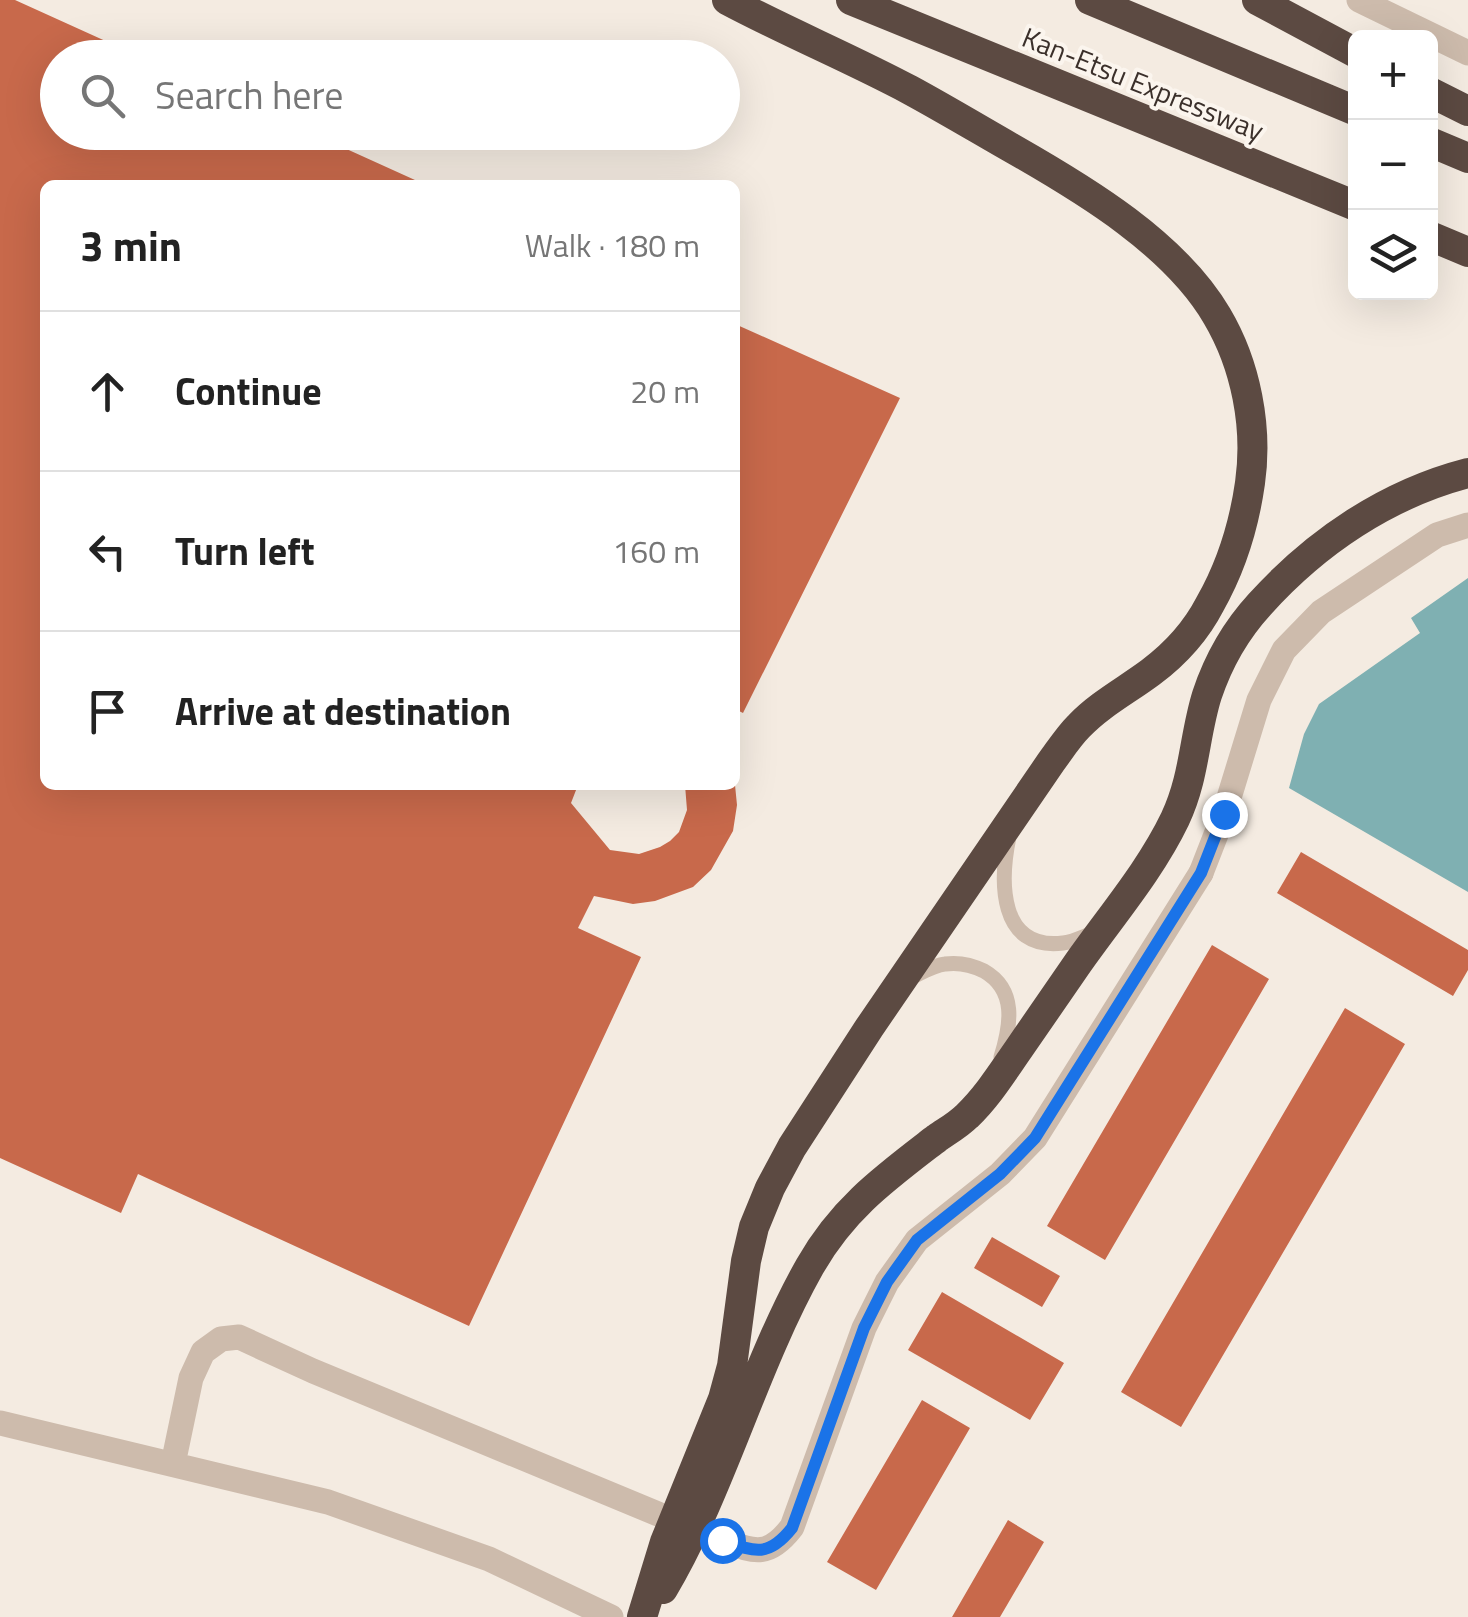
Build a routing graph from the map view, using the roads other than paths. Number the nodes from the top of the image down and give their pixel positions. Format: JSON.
{"nodes":[{"id":1,"x":727,"y":0,"type":"edge"},
{"id":2,"x":851,"y":0,"type":"edge"},
{"id":3,"x":1090,"y":0,"type":"edge"},
{"id":4,"x":1257,"y":0,"type":"edge"},
{"id":5,"x":1359,"y":0,"type":"edge"},
{"id":6,"x":1348,"y":49,"type":"edge"},
{"id":7,"x":1468,"y":53,"type":"edge"},
{"id":8,"x":1438,"y":96,"type":"edge"},
{"id":9,"x":1348,"y":108,"type":"edge"},
{"id":10,"x":1468,"y":111,"type":"edge"},
{"id":11,"x":1438,"y":145,"type":"edge"},
{"id":12,"x":1468,"y":158,"type":"edge"},
{"id":13,"x":1348,"y":203,"type":"edge"},
{"id":14,"x":1438,"y":239,"type":"edge"},
{"id":15,"x":1468,"y":252,"type":"edge"},
{"id":16,"x":1468,"y":472,"type":"edge"},
{"id":17,"x":1468,"y":525,"type":"edge"},
{"id":18,"x":1012,"y":819,"type":"junction"},
{"id":19,"x":1102,"y":929,"type":"junction"},
{"id":20,"x":900,"y":982,"type":"junction"},
{"id":21,"x":992,"y":1089,"type":"junction"},
{"id":22,"x":0,"y":1423,"type":"edge"},
{"id":23,"x":172,"y":1464,"type":"junction"},
{"id":24,"x":658,"y":1514,"type":"dead end"},
{"id":25,"x":722,"y":1540,"type":"dead end"},
{"id":26,"x":611,"y":1617,"type":"edge"},
{"id":27,"x":644,"y":1617,"type":"edge"}],
"edges":[{"from":1,"to":18,"type":"highway"},
{"from":2,"to":13,"type":"highway","name":"Kan-Etsu Expressway"},
{"from":3,"to":9,"type":"highway","name":"Kan-Etsu Expressway"},
{"from":4,"to":6,"type":"highway"},
{"from":5,"to":7,"type":"street"},
{"from":8,"to":10,"type":"highway"},
{"from":11,"to":12,"type":"highway"},
{"from":14,"to":15,"type":"highway"},
{"from":16,"to":19,"type":"highway"},
{"from":17,"to":25,"type":"street"},
{"from":18,"to":19,"type":"lane"},
{"from":18,"to":20,"type":"highway"},
{"from":19,"to":21,"type":"highway"},
{"from":20,"to":21,"type":"lane"},
{"from":20,"to":27,"type":"highway"},
{"from":21,"to":27,"type":"highway"},
{"from":22,"to":23,"type":"street"},
{"from":23,"to":24,"type":"street"},
{"from":23,"to":26,"type":"street"}]}
